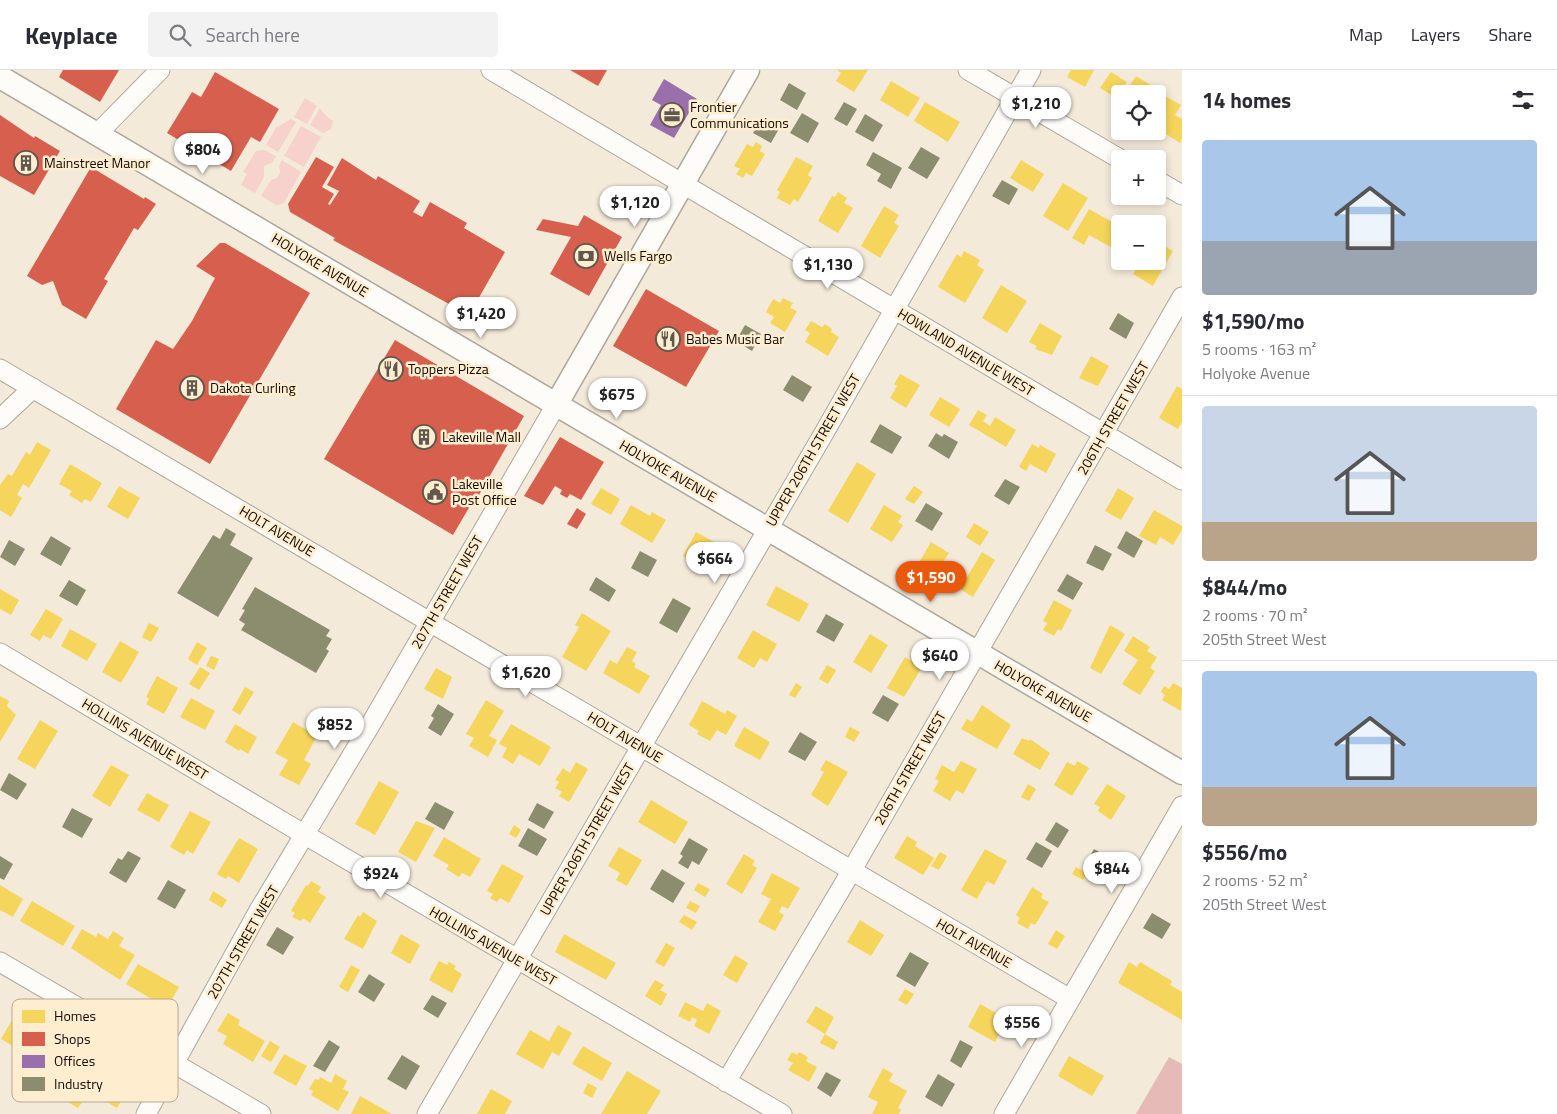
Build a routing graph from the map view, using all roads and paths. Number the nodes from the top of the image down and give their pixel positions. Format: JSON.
{"nodes":[{"id":1,"x":160,"y":70,"type":"edge"},
{"id":2,"x":492,"y":70,"type":"edge"},
{"id":3,"x":748,"y":70,"type":"edge"},
{"id":4,"x":968,"y":70,"type":"edge"},
{"id":5,"x":1031,"y":70,"type":"edge"},
{"id":6,"x":0,"y":77,"type":"edge"},
{"id":7,"x":1015,"y":97,"type":"junction"},
{"id":8,"x":98,"y":134,"type":"junction"},
{"id":9,"x":1111,"y":154,"type":"edge"},
{"id":10,"x":682,"y":183,"type":"junction"},
{"id":11,"x":1166,"y":186,"type":"edge"},
{"id":12,"x":1182,"y":196,"type":"edge"},
{"id":13,"x":1182,"y":297,"type":"edge"},
{"id":14,"x":894,"y":310,"type":"junction"},
{"id":15,"x":0,"y":369,"type":"edge"},
{"id":16,"x":33,"y":388,"type":"junction"},
{"id":17,"x":556,"y":405,"type":"junction"},
{"id":18,"x":0,"y":419,"type":"edge"},
{"id":19,"x":1104,"y":434,"type":"junction"},
{"id":20,"x":1182,"y":480,"type":"edge"},
{"id":21,"x":767,"y":529,"type":"junction"},
{"id":22,"x":429,"y":621,"type":"junction"},
{"id":23,"x":0,"y":652,"type":"edge"},
{"id":24,"x":976,"y":652,"type":"junction"},
{"id":25,"x":640,"y":746,"type":"junction"},
{"id":26,"x":1182,"y":773,"type":"edge"},
{"id":27,"x":1182,"y":806,"type":"edge"},
{"id":28,"x":305,"y":835,"type":"junction"},
{"id":29,"x":851,"y":871,"type":"junction"},
{"id":30,"x":518,"y":960,"type":"junction"},
{"id":31,"x":0,"y":962,"type":"edge"},
{"id":32,"x":63,"y":999,"type":"edge"},
{"id":33,"x":1070,"y":999,"type":"junction"},
{"id":34,"x":178,"y":1057,"type":"edge"},
{"id":35,"x":178,"y":1066,"type":"edge"},
{"id":36,"x":726,"y":1082,"type":"junction"},
{"id":37,"x":153,"y":1102,"type":"edge"},
{"id":38,"x":146,"y":1114,"type":"edge"},
{"id":39,"x":261,"y":1114,"type":"edge"},
{"id":40,"x":427,"y":1114,"type":"edge"},
{"id":41,"x":782,"y":1114,"type":"edge"},
{"id":42,"x":1004,"y":1114,"type":"edge"}],
"edges":[{"from":1,"to":8,"type":"street"},
{"from":2,"to":10,"type":"street","name":"HOWLAND AVENUE WEST"},
{"from":3,"to":10,"type":"street","name":"207TH STREET WEST"},
{"from":4,"to":7,"type":"street"},
{"from":5,"to":7,"type":"street","name":"UPPER 206TH STREET WEST"},
{"from":6,"to":8,"type":"street","name":"HOLYOKE AVENUE"},
{"from":7,"to":9,"type":"street"},
{"from":7,"to":14,"type":"street","name":"UPPER 206TH STREET WEST"},
{"from":8,"to":17,"type":"street","name":"HOLYOKE AVENUE"},
{"from":10,"to":14,"type":"street","name":"HOWLAND AVENUE WEST"},
{"from":10,"to":17,"type":"street","name":"207TH STREET WEST"},
{"from":11,"to":12,"type":"street"},
{"from":13,"to":19,"type":"street","name":"206TH STREET WEST"},
{"from":14,"to":19,"type":"street","name":"HOWLAND AVENUE WEST"},
{"from":14,"to":21,"type":"street","name":"UPPER 206TH STREET WEST"},
{"from":15,"to":16,"type":"street","name":"HOLT AVENUE"},
{"from":16,"to":18,"type":"street"},
{"from":16,"to":22,"type":"street","name":"HOLT AVENUE"},
{"from":17,"to":21,"type":"street","name":"HOLYOKE AVENUE"},
{"from":17,"to":22,"type":"street","name":"207TH STREET WEST"},
{"from":19,"to":20,"type":"street","name":"HOWLAND AVENUE WEST"},
{"from":19,"to":24,"type":"street","name":"206TH STREET WEST"},
{"from":21,"to":24,"type":"street","name":"HOLYOKE AVENUE"},
{"from":21,"to":25,"type":"street","name":"UPPER 206TH STREET WEST"},
{"from":22,"to":25,"type":"street","name":"HOLT AVENUE"},
{"from":22,"to":28,"type":"street","name":"207TH STREET WEST"},
{"from":23,"to":28,"type":"street","name":"HOLLINS AVENUE WEST"},
{"from":24,"to":26,"type":"street","name":"HOLYOKE AVENUE"},
{"from":24,"to":29,"type":"street","name":"206TH STREET WEST"},
{"from":25,"to":29,"type":"street","name":"HOLT AVENUE"},
{"from":25,"to":30,"type":"street","name":"UPPER 206TH STREET WEST"},
{"from":27,"to":33,"type":"street"},
{"from":28,"to":30,"type":"street","name":"HOLLINS AVENUE WEST"},
{"from":28,"to":34,"type":"street","name":"207TH STREET WEST"},
{"from":29,"to":33,"type":"street","name":"HOLT AVENUE"},
{"from":29,"to":36,"type":"street","name":"206TH STREET WEST"},
{"from":30,"to":36,"type":"street","name":"HOLLINS AVENUE WEST"},
{"from":30,"to":40,"type":"street","name":"UPPER 206TH STREET WEST"},
{"from":31,"to":32,"type":"street"},
{"from":33,"to":42,"type":"street"},
{"from":35,"to":39,"type":"street"},
{"from":36,"to":41,"type":"street","name":"HOLLINS AVENUE WEST"},
{"from":37,"to":38,"type":"street","name":"207TH STREET WEST"}]}
